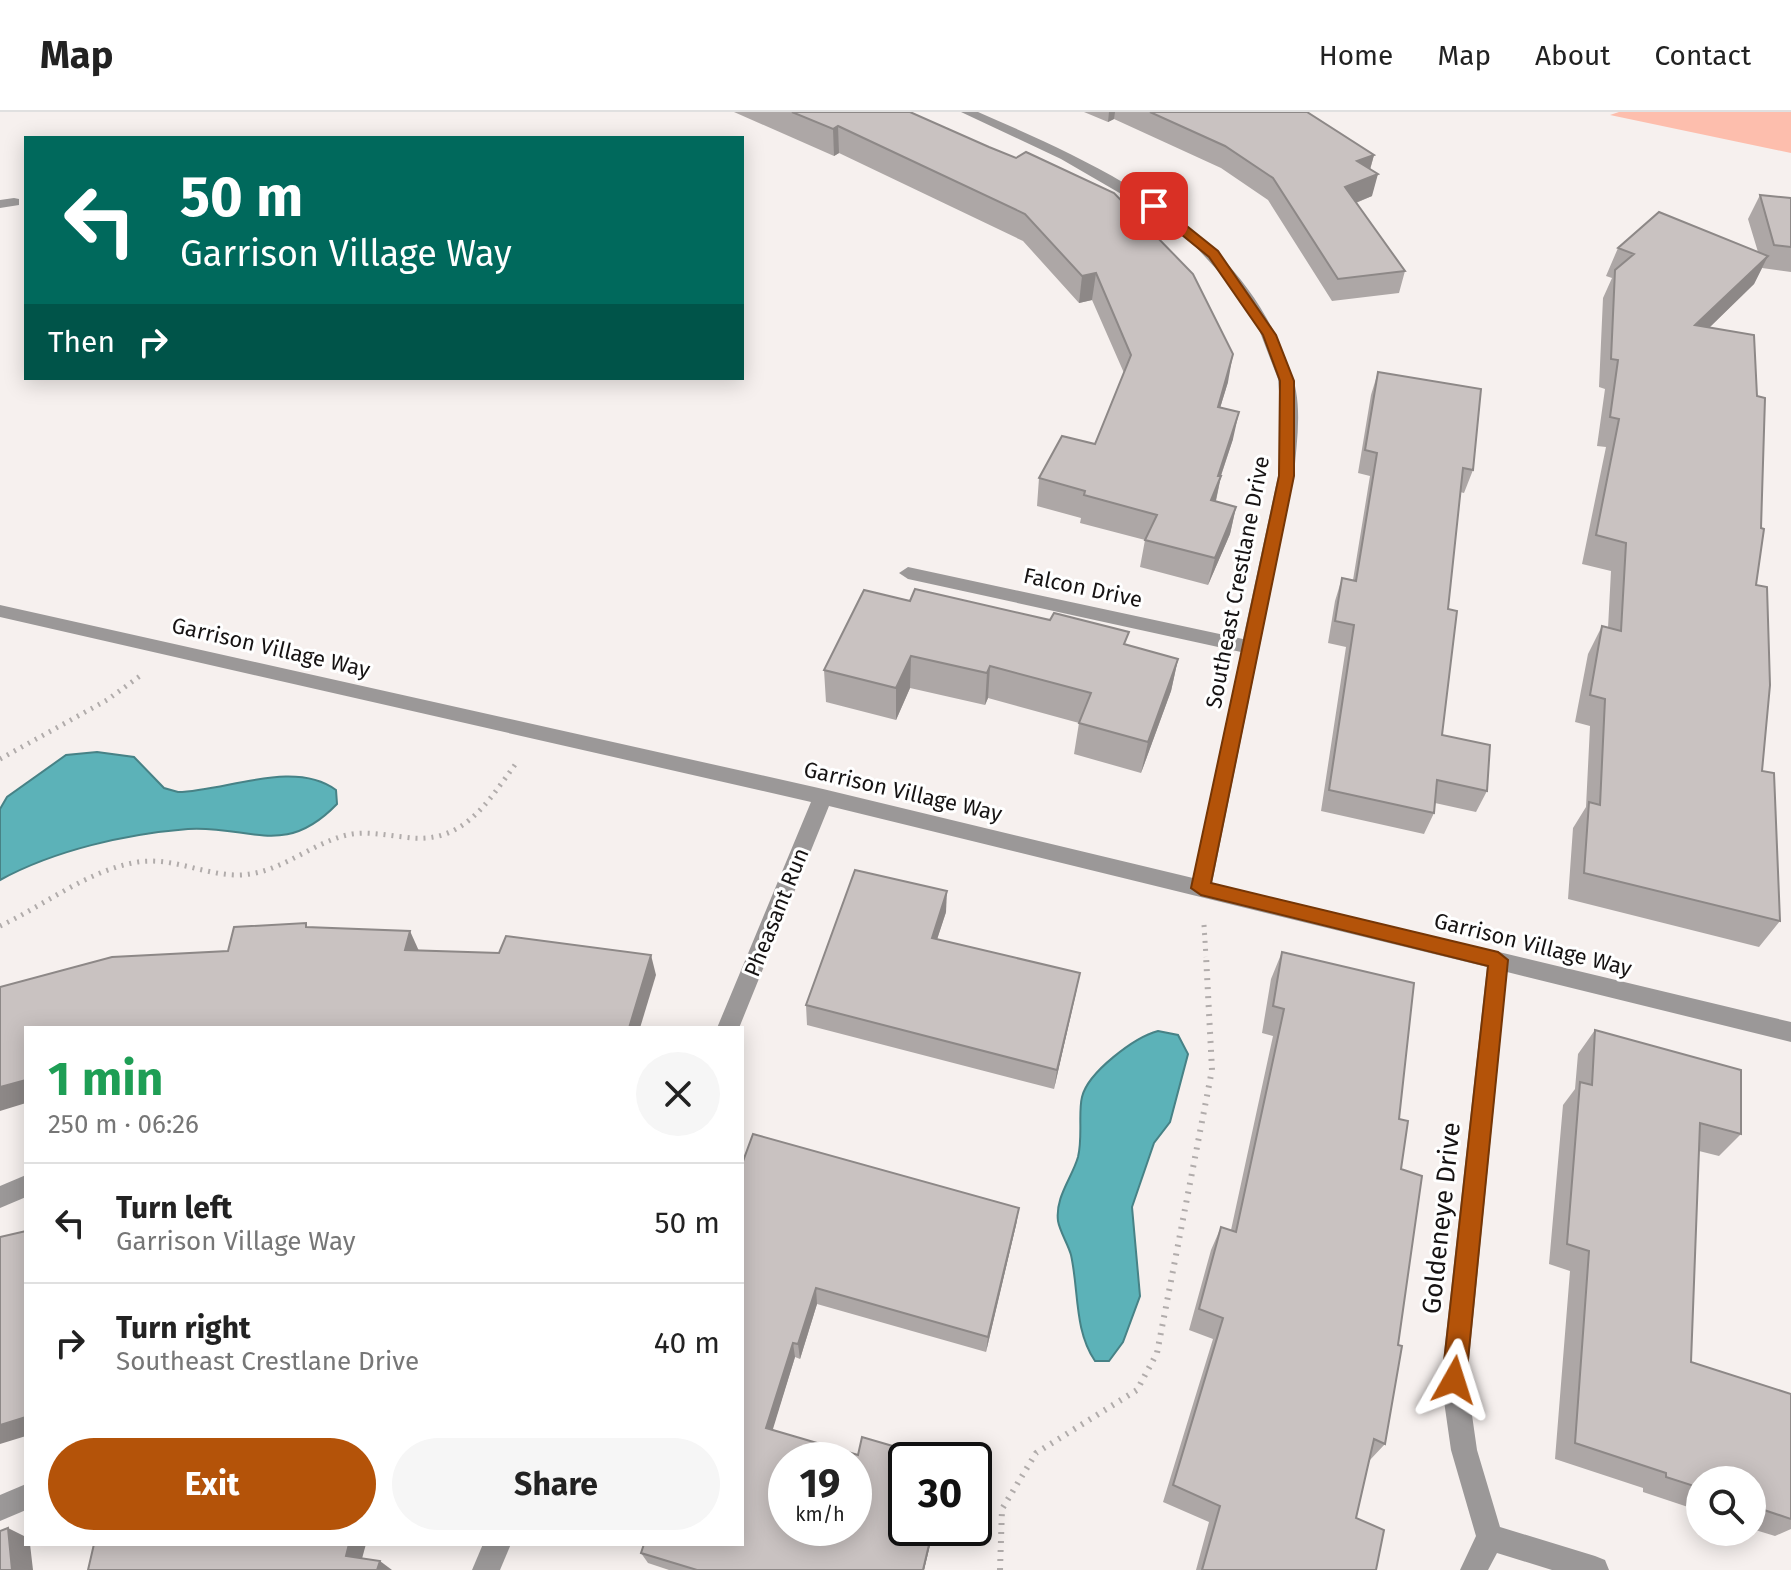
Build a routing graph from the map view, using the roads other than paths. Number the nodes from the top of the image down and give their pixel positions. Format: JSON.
{"nodes":[{"id":1,"x":967,"y":112,"type":"edge"},
{"id":2,"x":908,"y":573,"type":"dead end"},
{"id":3,"x":0,"y":611,"type":"edge"},
{"id":4,"x":1248,"y":647,"type":"junction"},
{"id":5,"x":823,"y":797,"type":"junction"},
{"id":6,"x":1201,"y":888,"type":"junction"},
{"id":7,"x":1498,"y":960,"type":"junction"},
{"id":8,"x":729,"y":1026,"type":"edge"},
{"id":9,"x":1791,"y":1032,"type":"edge"},
{"id":10,"x":24,"y":1187,"type":"edge"},
{"id":11,"x":0,"y":1197,"type":"edge"},
{"id":12,"x":24,"y":1498,"type":"edge"},
{"id":13,"x":0,"y":1508,"type":"edge"},
{"id":14,"x":1490,"y":1537,"type":"junction"},
{"id":15,"x":496,"y":1546,"type":"edge"},
{"id":16,"x":486,"y":1570,"type":"edge"},
{"id":17,"x":1474,"y":1570,"type":"edge"},
{"id":18,"x":1595,"y":1570,"type":"edge"}],
"edges":[{"from":1,"to":4,"type":"street","name":"Southeast Crestlane Drive"},
{"from":2,"to":4,"type":"street","name":"Falcon Drive"},
{"from":3,"to":5,"type":"street","name":"Garrison Village Way"},
{"from":4,"to":6,"type":"street","name":"Southeast Crestlane Drive"},
{"from":5,"to":6,"type":"street","name":"Garrison Village Way"},
{"from":5,"to":8,"type":"street","name":"Pheasant Run"},
{"from":6,"to":7,"type":"street","name":"Garrison Village Way"},
{"from":7,"to":9,"type":"street","name":"Garrison Village Way"},
{"from":7,"to":14,"type":"street","name":"Goldeneye Drive"},
{"from":10,"to":11,"type":"street"},
{"from":12,"to":13,"type":"street"},
{"from":14,"to":17,"type":"street"},
{"from":14,"to":18,"type":"street"},
{"from":15,"to":16,"type":"street"}]}
